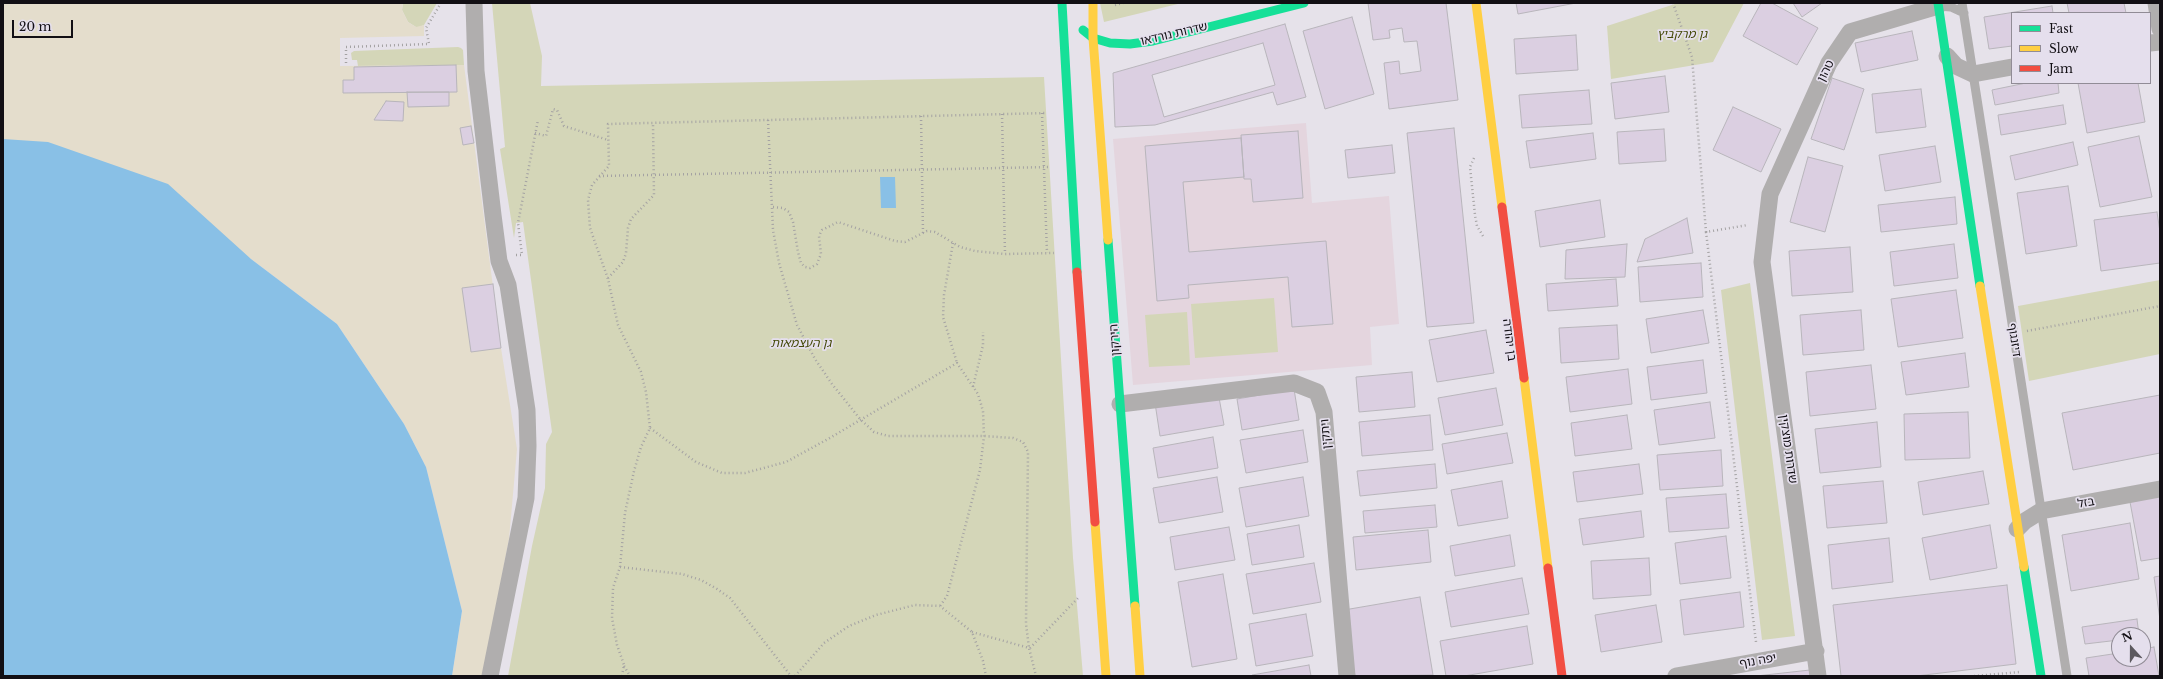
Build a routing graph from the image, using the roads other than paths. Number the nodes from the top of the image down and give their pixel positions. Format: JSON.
{"nodes":[{"id":1,"x":474,"y":3,"type":"edge"},
{"id":2,"x":1093,"y":3,"type":"edge"},
{"id":3,"x":1304,"y":3,"type":"edge"},
{"id":4,"x":1476,"y":3,"type":"edge"},
{"id":5,"x":1962,"y":3,"type":"edge"},
{"id":6,"x":2156,"y":3,"type":"edge"},
{"id":7,"x":1064,"y":4,"type":"edge"},
{"id":8,"x":1938,"y":5,"type":"edge"},
{"id":9,"x":1964,"y":13,"type":"junction"},
{"id":10,"x":2160,"y":29,"type":"edge"},
{"id":11,"x":1093,"y":38,"type":"junction"},
{"id":12,"x":1153,"y":41,"type":"junction"},
{"id":13,"x":1117,"y":55,"type":"dead end"},
{"id":14,"x":1947,"y":56,"type":"junction"},
{"id":15,"x":2011,"y":67,"type":"edge"},
{"id":16,"x":1106,"y":69,"type":"dead end"},
{"id":17,"x":1973,"y":74,"type":"junction"},
{"id":18,"x":1097,"y":95,"type":"junction"},
{"id":19,"x":1767,"y":222,"type":"joint"},
{"id":20,"x":1120,"y":404,"type":"junction"},
{"id":21,"x":2160,"y":489,"type":"edge"},
{"id":22,"x":2041,"y":511,"type":"junction"},
{"id":23,"x":2017,"y":529,"type":"junction"},
{"id":24,"x":1536,"y":549,"type":"dead end"},
{"id":25,"x":1544,"y":613,"type":"dead end"},
{"id":26,"x":1816,"y":651,"type":"junction"},
{"id":27,"x":2041,"y":673,"type":"edge"},
{"id":28,"x":490,"y":676,"type":"edge"},
{"id":29,"x":1106,"y":676,"type":"edge"},
{"id":30,"x":1140,"y":676,"type":"edge"},
{"id":31,"x":1347,"y":676,"type":"edge"},
{"id":32,"x":1562,"y":676,"type":"edge"},
{"id":33,"x":1676,"y":676,"type":"edge"},
{"id":34,"x":1818,"y":676,"type":"edge"},
{"id":35,"x":2068,"y":676,"type":"edge"}],
"edges":[{"from":1,"to":28,"type":"street"},
{"from":2,"to":11,"type":"street","name":"הירקון"},
{"from":3,"to":12,"type":"street","name":"שדרות נורדאו"},
{"from":4,"to":32,"type":"street","name":"בן יהודה"},
{"from":5,"to":9,"type":"lane","name":"דיזנגוף"},
{"from":6,"to":10,"type":"street"},
{"from":7,"to":11,"type":"street","name":"שדרות נורדאו"},
{"from":7,"to":29,"type":"street"},
{"from":8,"to":9,"type":"lane","name":"טהון"},
{"from":8,"to":14,"type":"street"},
{"from":8,"to":19,"type":"street","name":"טהון"},
{"from":9,"to":17,"type":"lane","name":"דיזנגוף"},
{"from":11,"to":12,"type":"street","name":"שדרות נורדאו"},
{"from":11,"to":18,"type":"street","name":"הירקון"},
{"from":12,"to":13,"type":"street"},
{"from":14,"to":17,"type":"street"},
{"from":14,"to":23,"type":"street"},
{"from":15,"to":17,"type":"street"},
{"from":16,"to":18,"type":"street"},
{"from":17,"to":22,"type":"lane","name":"דיזנגוף"},
{"from":18,"to":20,"type":"street","name":"הירקון"},
{"from":19,"to":26,"type":"street","name":"שדרות מוצקין"},
{"from":20,"to":30,"type":"street","name":"הירקון"},
{"from":20,"to":31,"type":"street","name":"ויתקין"},
{"from":21,"to":22,"type":"street","name":"בזל"},
{"from":22,"to":23,"type":"street","name":"בזל"},
{"from":22,"to":35,"type":"lane","name":"דיזנגוף"},
{"from":23,"to":27,"type":"street"},
{"from":24,"to":25,"type":"lane"},
{"from":26,"to":33,"type":"street","name":"יפה נוף"},
{"from":26,"to":34,"type":"street","name":"שדרות מוצקין"}]}
